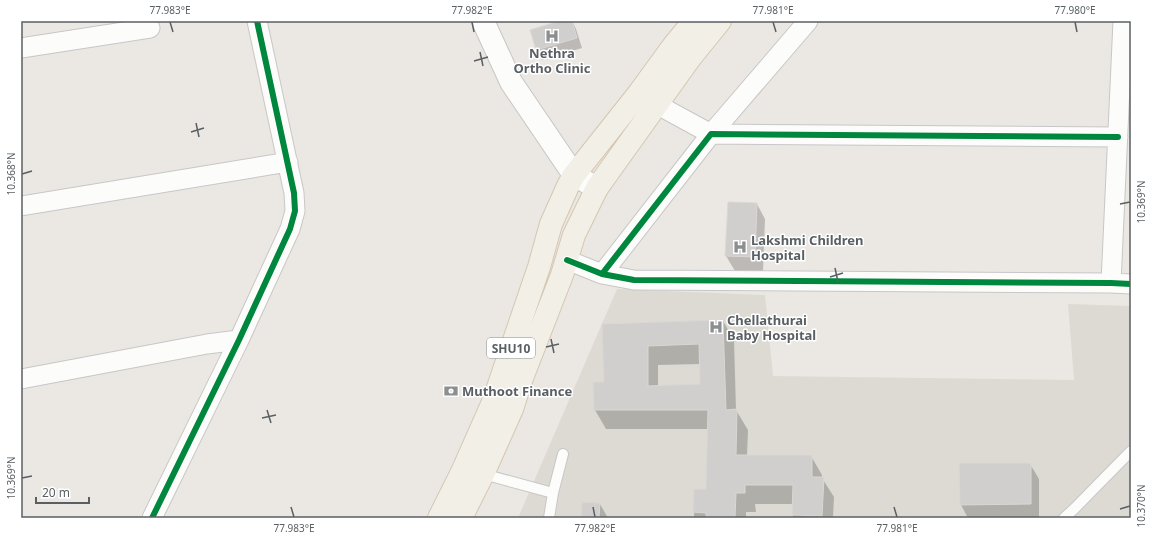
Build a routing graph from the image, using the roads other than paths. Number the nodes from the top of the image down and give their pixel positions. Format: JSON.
{"nodes":[{"id":1,"x":258,"y":21,"type":"edge"},
{"id":2,"x":483,"y":21,"type":"edge"},
{"id":3,"x":694,"y":21,"type":"edge"},
{"id":4,"x":720,"y":21,"type":"edge"},
{"id":5,"x":808,"y":21,"type":"edge"},
{"id":6,"x":1123,"y":21,"type":"edge"},
{"id":7,"x":150,"y":28,"type":"dead end"},
{"id":8,"x":21,"y":48,"type":"edge"},
{"id":9,"x":656,"y":104,"type":"junction"},
{"id":10,"x":711,"y":134,"type":"junction"},
{"id":11,"x":1118,"y":137,"type":"junction"},
{"id":12,"x":288,"y":162,"type":"junction"},
{"id":13,"x":574,"y":175,"type":"junction"},
{"id":14,"x":597,"y":188,"type":"junction"},
{"id":15,"x":21,"y":206,"type":"edge"},
{"id":16,"x":566,"y":260,"type":"junction"},
{"id":17,"x":602,"y":274,"type":"junction"},
{"id":18,"x":1111,"y":283,"type":"junction"},
{"id":19,"x":1131,"y":284,"type":"edge"},
{"id":20,"x":239,"y":340,"type":"junction"},
{"id":21,"x":21,"y":379,"type":"edge"},
{"id":22,"x":1131,"y":451,"type":"edge"},
{"id":23,"x":563,"y":454,"type":"dead end"},
{"id":24,"x":483,"y":474,"type":"junction"},
{"id":25,"x":553,"y":493,"type":"junction"},
{"id":26,"x":152,"y":518,"type":"edge"},
{"id":27,"x":439,"y":518,"type":"edge"},
{"id":28,"x":462,"y":518,"type":"edge"},
{"id":29,"x":550,"y":518,"type":"edge"},
{"id":30,"x":1064,"y":518,"type":"edge"}],
"edges":[{"from":1,"to":12,"type":"street"},
{"from":2,"to":13,"type":"main road"},
{"from":3,"to":13,"type":"main road","number":"SHU10"},
{"from":4,"to":9,"type":"main road","number":"SHU10"},
{"from":5,"to":10,"type":"street"},
{"from":6,"to":11,"type":"street"},
{"from":7,"to":8,"type":"street"},
{"from":9,"to":10,"type":"street"},
{"from":9,"to":14,"type":"main road","number":"SHU10"},
{"from":10,"to":11,"type":"street"},
{"from":10,"to":17,"type":"street"},
{"from":11,"to":18,"type":"street"},
{"from":12,"to":15,"type":"street"},
{"from":12,"to":20,"type":"street"},
{"from":13,"to":14,"type":"main road"},
{"from":13,"to":27,"type":"main road","number":"SHU10"},
{"from":14,"to":16,"type":"main road","number":"SHU10"},
{"from":16,"to":17,"type":"street"},
{"from":16,"to":24,"type":"main road","number":"SHU10"},
{"from":17,"to":18,"type":"street"},
{"from":18,"to":19,"type":"street"},
{"from":20,"to":21,"type":"street"},
{"from":20,"to":26,"type":"street"},
{"from":22,"to":30,"type":"lane"},
{"from":23,"to":25,"type":"lane"},
{"from":24,"to":25,"type":"lane"},
{"from":24,"to":28,"type":"main road","number":"SHU10"},
{"from":25,"to":29,"type":"lane"}]}
